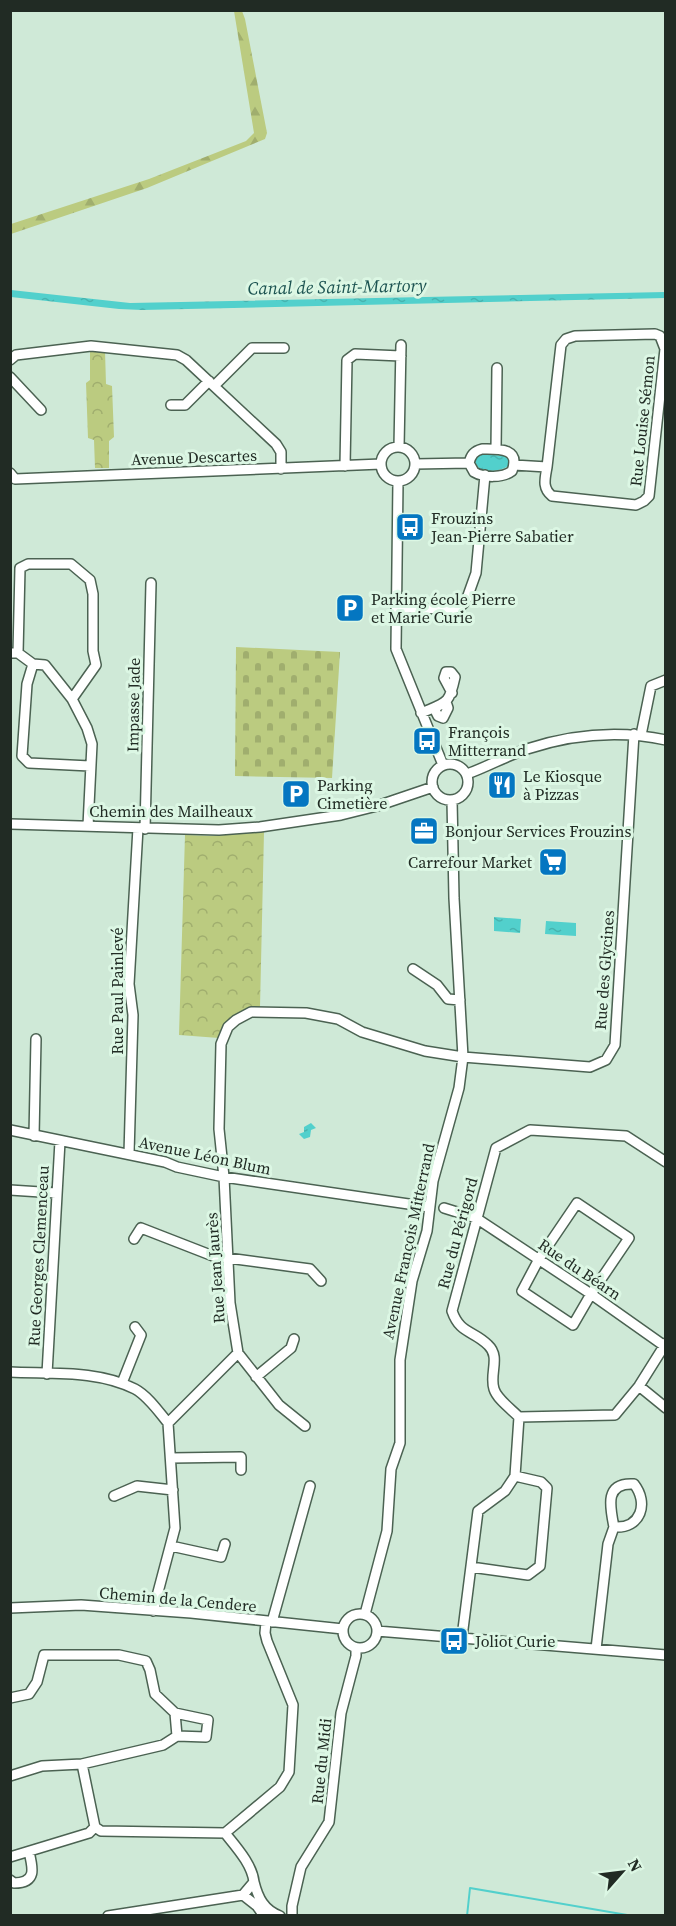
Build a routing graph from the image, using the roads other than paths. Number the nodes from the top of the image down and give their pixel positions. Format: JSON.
{"nodes":[{"id":1,"x":401,"y":345,"type":"dead end"},
{"id":2,"x":284,"y":348,"type":"dead end"},
{"id":3,"x":12,"y":354,"type":"edge"},
{"id":4,"x":401,"y":356,"type":"junction"},
{"id":5,"x":497,"y":368,"type":"dead end"},
{"id":6,"x":10,"y":377,"type":"edge"},
{"id":7,"x":211,"y":384,"type":"junction"},
{"id":8,"x":171,"y":405,"type":"dead end"},
{"id":9,"x":41,"y":410,"type":"dead end"},
{"id":10,"x":399,"y":447,"type":"junction"},
{"id":11,"x":496,"y":449,"type":"junction"},
{"id":12,"x":469,"y":463,"type":"junction"},
{"id":13,"x":381,"y":464,"type":"junction"},
{"id":14,"x":415,"y":464,"type":"junction"},
{"id":15,"x":514,"y":465,"type":"junction"},
{"id":16,"x":345,"y":466,"type":"junction"},
{"id":17,"x":548,"y":467,"type":"junction"},
{"id":18,"x":281,"y":469,"type":"junction"},
{"id":19,"x":10,"y":473,"type":"edge"},
{"id":20,"x":485,"y":476,"type":"junction"},
{"id":21,"x":398,"y":481,"type":"junction"},
{"id":22,"x":151,"y":583,"type":"dead end"},
{"id":23,"x":396,"y":608,"type":"junction"},
{"id":24,"x":14,"y":653,"type":"edge"},
{"id":25,"x":33,"y":664,"type":"junction"},
{"id":26,"x":666,"y":680,"type":"edge"},
{"id":27,"x":452,"y":693,"type":"dead end"},
{"id":28,"x":72,"y":699,"type":"junction"},
{"id":29,"x":421,"y":713,"type":"junction"},
{"id":30,"x":638,"y":735,"type":"junction"},
{"id":31,"x":666,"y":740,"type":"edge"},
{"id":32,"x":443,"y":765,"type":"junction"},
{"id":33,"x":90,"y":766,"type":"junction"},
{"id":34,"x":466,"y":774,"type":"junction"},
{"id":35,"x":433,"y":787,"type":"junction"},
{"id":36,"x":452,"y":800,"type":"junction"},
{"id":37,"x":10,"y":824,"type":"edge"},
{"id":38,"x":88,"y":826,"type":"junction"},
{"id":39,"x":141,"y":828,"type":"junction"},
{"id":40,"x":413,"y":969,"type":"dead end"},
{"id":41,"x":460,"y":1000,"type":"junction"},
{"id":42,"x":36,"y":1039,"type":"dead end"},
{"id":43,"x":463,"y":1057,"type":"junction"},
{"id":44,"x":10,"y":1130,"type":"edge"},
{"id":45,"x":34,"y":1136,"type":"junction"},
{"id":46,"x":60,"y":1141,"type":"junction"},
{"id":47,"x":129,"y":1154,"type":"junction"},
{"id":48,"x":666,"y":1162,"type":"edge"},
{"id":49,"x":225,"y":1177,"type":"junction"},
{"id":50,"x":10,"y":1190,"type":"edge"},
{"id":51,"x":56,"y":1193,"type":"junction"},
{"id":52,"x":429,"y":1207,"type":"junction"},
{"id":53,"x":444,"y":1208,"type":"dead end"},
{"id":54,"x":476,"y":1218,"type":"junction"},
{"id":55,"x":134,"y":1239,"type":"dead end"},
{"id":56,"x":228,"y":1257,"type":"junction"},
{"id":57,"x":539,"y":1259,"type":"junction"},
{"id":58,"x":321,"y":1281,"type":"dead end"},
{"id":59,"x":591,"y":1294,"type":"junction"},
{"id":60,"x":135,"y":1327,"type":"dead end"},
{"id":61,"x":294,"y":1339,"type":"dead end"},
{"id":62,"x":665,"y":1345,"type":"edge"},
{"id":63,"x":238,"y":1353,"type":"junction"},
{"id":64,"x":10,"y":1372,"type":"edge"},
{"id":65,"x":47,"y":1374,"type":"junction"},
{"id":66,"x":255,"y":1377,"type":"junction"},
{"id":67,"x":122,"y":1383,"type":"junction"},
{"id":68,"x":639,"y":1386,"type":"junction"},
{"id":69,"x":666,"y":1408,"type":"edge"},
{"id":70,"x":519,"y":1417,"type":"junction"},
{"id":71,"x":168,"y":1424,"type":"junction"},
{"id":72,"x":305,"y":1426,"type":"dead end"},
{"id":73,"x":171,"y":1458,"type":"junction"},
{"id":74,"x":241,"y":1470,"type":"dead end"},
{"id":75,"x":515,"y":1476,"type":"junction"},
{"id":76,"x":310,"y":1486,"type":"dead end"},
{"id":77,"x":173,"y":1490,"type":"junction"},
{"id":78,"x":114,"y":1496,"type":"dead end"},
{"id":79,"x":614,"y":1527,"type":"junction"},
{"id":80,"x":225,"y":1544,"type":"dead end"},
{"id":81,"x":171,"y":1546,"type":"junction"},
{"id":82,"x":471,"y":1568,"type":"junction"},
{"id":83,"x":10,"y":1608,"type":"edge"},
{"id":84,"x":153,"y":1611,"type":"junction"},
{"id":85,"x":365,"y":1614,"type":"junction"},
{"id":86,"x":269,"y":1622,"type":"junction"},
{"id":87,"x":343,"y":1629,"type":"junction"},
{"id":88,"x":377,"y":1631,"type":"junction"},
{"id":89,"x":462,"y":1637,"type":"junction"},
{"id":90,"x":356,"y":1648,"type":"junction"},
{"id":91,"x":596,"y":1649,"type":"junction"},
{"id":92,"x":666,"y":1655,"type":"edge"},
{"id":93,"x":10,"y":1698,"type":"edge"},
{"id":94,"x":175,"y":1713,"type":"junction"},
{"id":95,"x":177,"y":1736,"type":"junction"},
{"id":96,"x":82,"y":1764,"type":"junction"},
{"id":97,"x":10,"y":1776,"type":"edge"},
{"id":98,"x":95,"y":1827,"type":"junction"},
{"id":99,"x":225,"y":1833,"type":"junction"},
{"id":100,"x":29,"y":1852,"type":"junction"},
{"id":101,"x":10,"y":1857,"type":"edge"},
{"id":102,"x":10,"y":1880,"type":"edge"},
{"id":103,"x":254,"y":1882,"type":"junction"},
{"id":104,"x":243,"y":1895,"type":"junction"},
{"id":105,"x":292,"y":1911,"type":"edge"},
{"id":106,"x":108,"y":1916,"type":"edge"},
{"id":107,"x":264,"y":1916,"type":"edge"},
{"id":108,"x":281,"y":1916,"type":"edge"}],
"edges":[{"from":1,"to":4,"type":"street"},
{"from":2,"to":7,"type":"street"},
{"from":3,"to":7,"type":"street"},
{"from":4,"to":10,"type":"street"},
{"from":4,"to":16,"type":"street"},
{"from":5,"to":11,"type":"street"},
{"from":6,"to":9,"type":"street"},
{"from":7,"to":8,"type":"street"},
{"from":7,"to":18,"type":"street"},
{"from":10,"to":13,"type":"street"},
{"from":10,"to":14,"type":"street"},
{"from":11,"to":12,"type":"street"},
{"from":11,"to":15,"type":"street"},
{"from":12,"to":14,"type":"street"},
{"from":12,"to":20,"type":"street"},
{"from":13,"to":16,"type":"street","name":"Avenue Descartes"},
{"from":13,"to":21,"type":"street"},
{"from":14,"to":21,"type":"street"},
{"from":15,"to":17,"type":"street"},
{"from":15,"to":20,"type":"street"},
{"from":16,"to":18,"type":"street","name":"Avenue Descartes"},
{"from":17,"to":17,"type":"street","name":"Rue Louise Sémon"},
{"from":18,"to":19,"type":"street","name":"Avenue Descartes"},
{"from":20,"to":23,"type":"street"},
{"from":21,"to":23,"type":"street"},
{"from":22,"to":39,"type":"street","name":"Impasse Jade"},
{"from":23,"to":29,"type":"street"},
{"from":24,"to":25,"type":"street"},
{"from":24,"to":28,"type":"street"},
{"from":25,"to":28,"type":"street"},
{"from":25,"to":33,"type":"street"},
{"from":26,"to":30,"type":"street","name":"Rue des Glycines"},
{"from":27,"to":29,"type":"street"},
{"from":28,"to":33,"type":"street"},
{"from":29,"to":32,"type":"street"},
{"from":30,"to":31,"type":"street"},
{"from":30,"to":34,"type":"street"},
{"from":30,"to":43,"type":"street","name":"Rue des Glycines"},
{"from":32,"to":34,"type":"street"},
{"from":32,"to":35,"type":"street"},
{"from":33,"to":38,"type":"street"},
{"from":34,"to":36,"type":"street"},
{"from":35,"to":36,"type":"street"},
{"from":35,"to":39,"type":"street","name":"Chemin des Mailheaux"},
{"from":36,"to":41,"type":"street","name":"Avenue François Mitterrand"},
{"from":37,"to":38,"type":"street","name":"Chemin des Mailheaux"},
{"from":38,"to":39,"type":"street","name":"Chemin des Mailheaux"},
{"from":39,"to":47,"type":"street","name":"Rue Paul Painlevé"},
{"from":40,"to":41,"type":"street"},
{"from":41,"to":43,"type":"street","name":"Avenue François Mitterrand"},
{"from":42,"to":45,"type":"street"},
{"from":43,"to":49,"type":"street","name":"Rue des Glycines"},
{"from":43,"to":52,"type":"street","name":"Avenue François Mitterrand"},
{"from":44,"to":45,"type":"street","name":"Avenue Léon Blum"},
{"from":45,"to":46,"type":"street","name":"Avenue Léon Blum"},
{"from":46,"to":47,"type":"street","name":"Avenue Léon Blum"},
{"from":46,"to":51,"type":"street","name":"Rue Georges Clemenceau"},
{"from":47,"to":49,"type":"street","name":"Avenue Léon Blum"},
{"from":48,"to":54,"type":"street","name":"Rue du Périgord"},
{"from":49,"to":52,"type":"street","name":"Avenue Léon Blum"},
{"from":49,"to":56,"type":"street","name":"Rue Jean Jaurès"},
{"from":50,"to":51,"type":"street"},
{"from":51,"to":65,"type":"street","name":"Rue Georges Clemenceau"},
{"from":52,"to":85,"type":"street","name":"Avenue François Mitterrand"},
{"from":53,"to":54,"type":"street","name":"Rue du Béarn"},
{"from":54,"to":57,"type":"street","name":"Rue du Béarn"},
{"from":54,"to":70,"type":"street","name":"Rue du Périgord"},
{"from":55,"to":56,"type":"street"},
{"from":56,"to":58,"type":"street"},
{"from":56,"to":63,"type":"street","name":"Rue Jean Jaurès"},
{"from":57,"to":59,"type":"street","name":"Rue du Béarn"},
{"from":57,"to":59,"type":"street"},
{"from":57,"to":59,"type":"street"},
{"from":59,"to":62,"type":"street","name":"Rue du Béarn"},
{"from":60,"to":67,"type":"street"},
{"from":61,"to":66,"type":"street"},
{"from":62,"to":68,"type":"street"},
{"from":63,"to":66,"type":"street"},
{"from":63,"to":71,"type":"street"},
{"from":64,"to":65,"type":"street"},
{"from":65,"to":67,"type":"street"},
{"from":66,"to":72,"type":"street"},
{"from":67,"to":71,"type":"street"},
{"from":68,"to":69,"type":"street"},
{"from":68,"to":70,"type":"street"},
{"from":70,"to":75,"type":"street"},
{"from":71,"to":73,"type":"street"},
{"from":73,"to":74,"type":"street"},
{"from":73,"to":77,"type":"street"},
{"from":75,"to":82,"type":"street"},
{"from":75,"to":82,"type":"street"},
{"from":76,"to":86,"type":"street"},
{"from":77,"to":78,"type":"street"},
{"from":77,"to":81,"type":"street"},
{"from":79,"to":79,"type":"street"},
{"from":79,"to":91,"type":"street"},
{"from":80,"to":81,"type":"street"},
{"from":81,"to":84,"type":"street"},
{"from":82,"to":89,"type":"street"},
{"from":83,"to":84,"type":"street","name":"Chemin de la Cendere"},
{"from":84,"to":86,"type":"street","name":"Chemin de la Cendere"},
{"from":85,"to":87,"type":"street"},
{"from":85,"to":88,"type":"street"},
{"from":86,"to":87,"type":"street","name":"Chemin de la Cendere"},
{"from":86,"to":99,"type":"street"},
{"from":87,"to":90,"type":"street"},
{"from":88,"to":89,"type":"street"},
{"from":88,"to":90,"type":"street"},
{"from":89,"to":91,"type":"street"},
{"from":90,"to":105,"type":"street","name":"Rue du Midi"},
{"from":91,"to":92,"type":"street"},
{"from":93,"to":94,"type":"street"},
{"from":94,"to":95,"type":"street"},
{"from":94,"to":95,"type":"street"},
{"from":95,"to":96,"type":"street"},
{"from":96,"to":97,"type":"street"},
{"from":96,"to":98,"type":"street"},
{"from":98,"to":99,"type":"street"},
{"from":98,"to":100,"type":"street"},
{"from":99,"to":103,"type":"street"},
{"from":100,"to":101,"type":"street"},
{"from":100,"to":102,"type":"street"},
{"from":103,"to":104,"type":"street"},
{"from":103,"to":108,"type":"street"},
{"from":104,"to":106,"type":"street"},
{"from":104,"to":107,"type":"street"},
{"from":105,"to":108,"type":"street","name":"Rue du Midi"}]}
